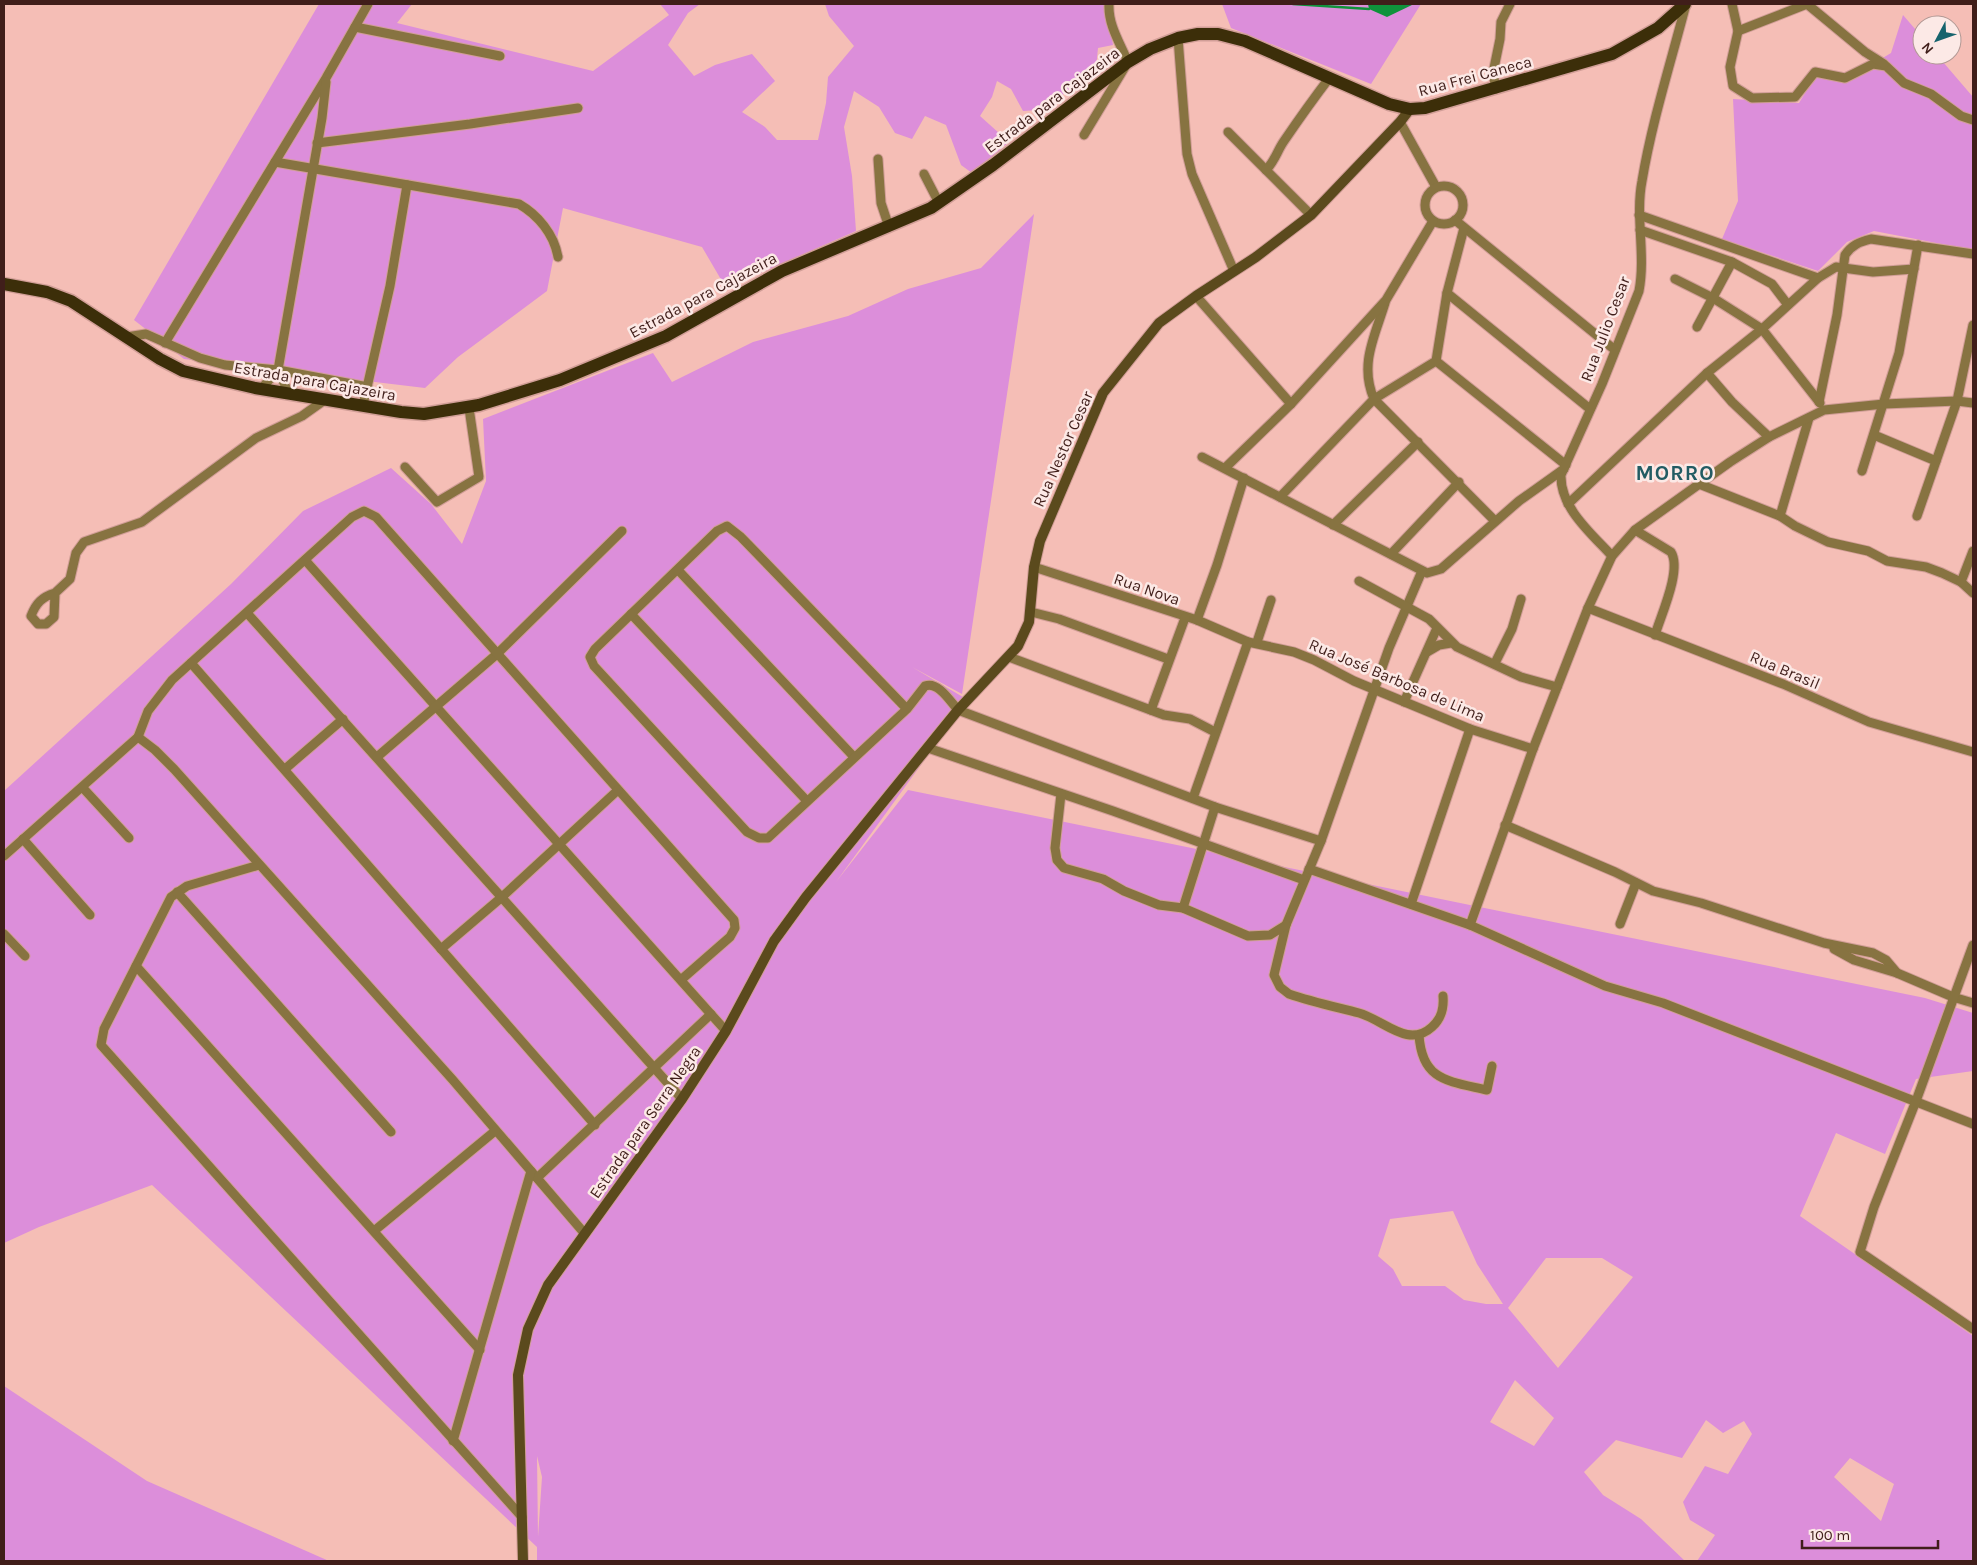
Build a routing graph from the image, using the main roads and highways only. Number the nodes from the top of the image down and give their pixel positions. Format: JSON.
{"nodes":[{"id":1,"x":1686,"y":4,"type":"edge"},
{"id":2,"x":1155,"y":47,"type":"joint"},
{"id":3,"x":4,"y":284,"type":"edge"}],
"edges":[{"from":1,"to":2,"type":"main road","name":"Rua Frei Caneca"},
{"from":2,"to":3,"type":"main road","name":"Estrada para Cajazeira"}]}
